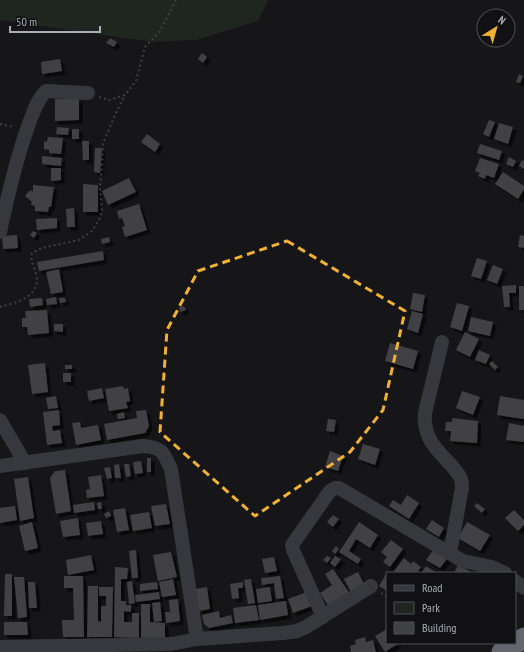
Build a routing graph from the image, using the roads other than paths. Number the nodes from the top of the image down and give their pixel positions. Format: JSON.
{"nodes":[{"id":1,"x":88,"y":93,"type":"road end"},
{"id":2,"x":4,"y":191,"type":"edge"},
{"id":3,"x":0,"y":232,"type":"edge"},
{"id":4,"x":442,"y":342,"type":"dead end"},
{"id":5,"x":0,"y":420,"type":"edge"},
{"id":6,"x":25,"y":463,"type":"junction"},
{"id":7,"x":0,"y":466,"type":"edge"},
{"id":8,"x":450,"y":553,"type":"junction"},
{"id":9,"x":502,"y":572,"type":"edge"},
{"id":10,"x":516,"y":582,"type":"edge"},
{"id":11,"x":372,"y":586,"type":"dead end"},
{"id":12,"x":524,"y":588,"type":"edge"},
{"id":13,"x":323,"y":617,"type":"junction"},
{"id":14,"x":197,"y":640,"type":"junction"},
{"id":15,"x":515,"y":644,"type":"edge"},
{"id":16,"x":0,"y":647,"type":"edge"},
{"id":17,"x":62,"y":649,"type":"edge"},
{"id":18,"x":502,"y":652,"type":"edge"}],
"edges":[{"from":1,"to":2,"type":"street"},
{"from":2,"to":3,"type":"street"},
{"from":4,"to":8,"type":"street"},
{"from":5,"to":6,"type":"street"},
{"from":6,"to":7,"type":"street"},
{"from":6,"to":14,"type":"street"},
{"from":8,"to":9,"type":"street"},
{"from":8,"to":13,"type":"street"},
{"from":10,"to":12,"type":"street"},
{"from":11,"to":13,"type":"street"},
{"from":13,"to":14,"type":"street"},
{"from":14,"to":17,"type":"street"},
{"from":15,"to":18,"type":"highway"},
{"from":16,"to":17,"type":"street"}]}
